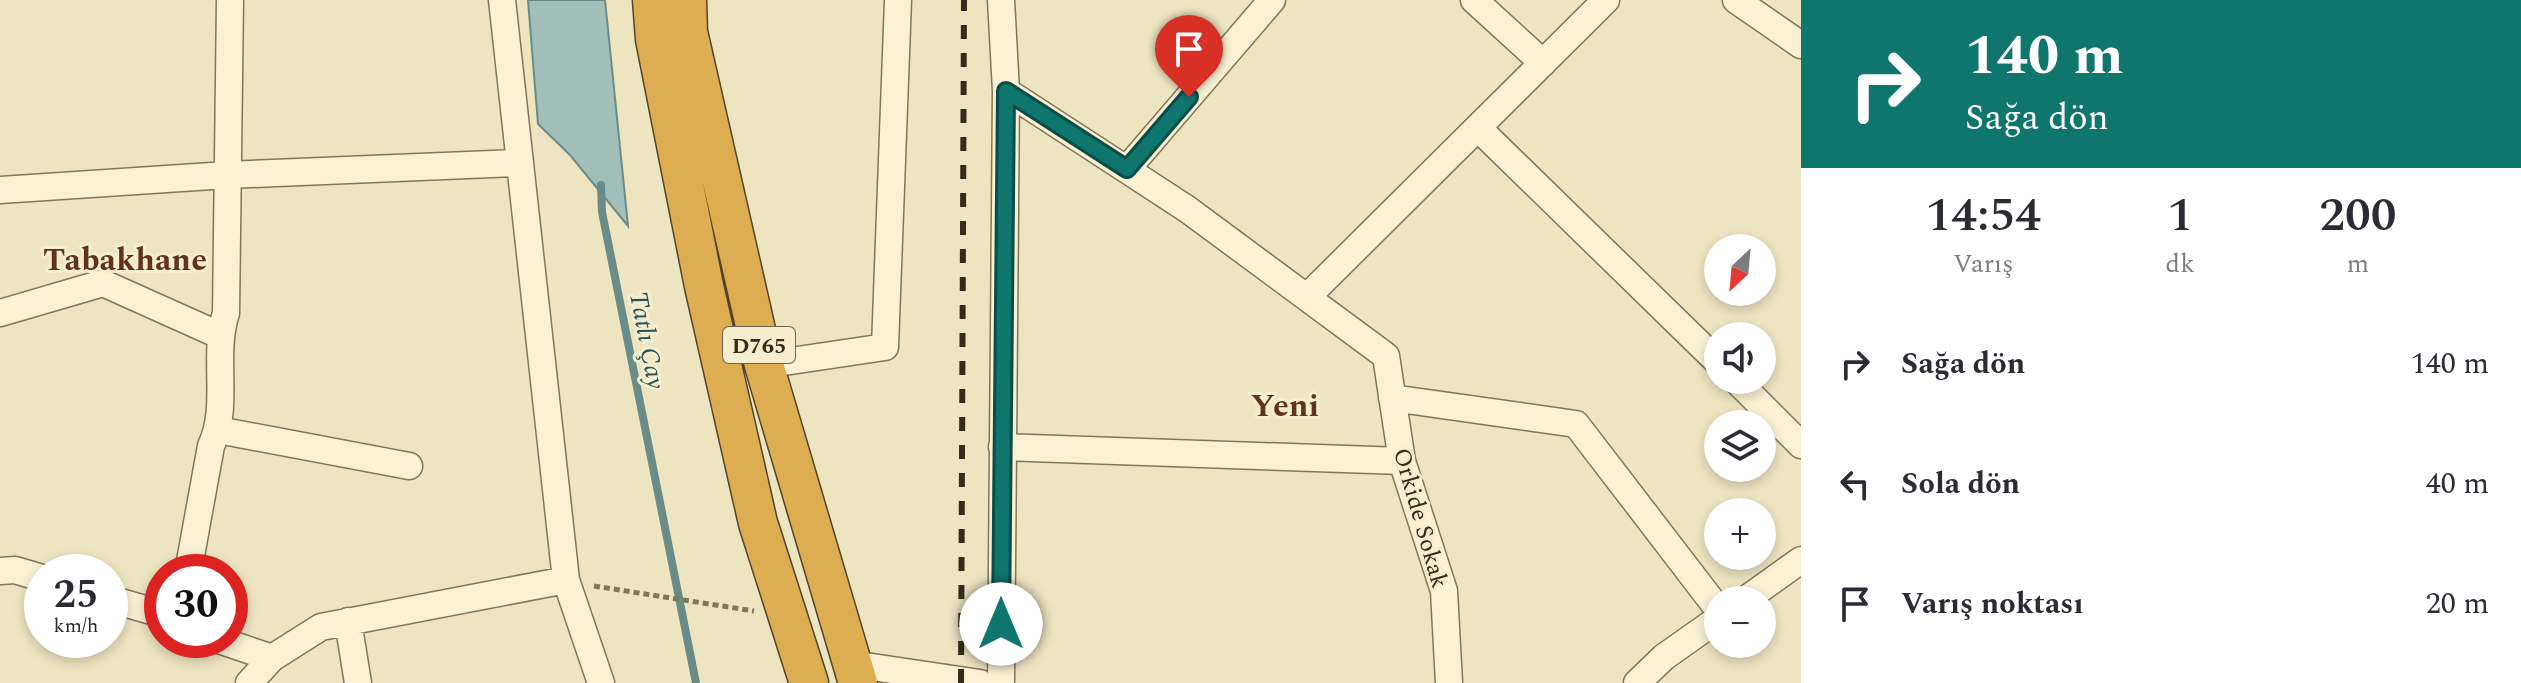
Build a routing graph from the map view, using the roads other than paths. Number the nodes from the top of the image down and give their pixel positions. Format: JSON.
{"nodes":[{"id":1,"x":230,"y":0,"type":"edge"},
{"id":2,"x":502,"y":0,"type":"edge"},
{"id":3,"x":652,"y":0,"type":"edge"},
{"id":4,"x":687,"y":0,"type":"edge"},
{"id":5,"x":898,"y":0,"type":"edge"},
{"id":6,"x":1001,"y":0,"type":"edge"},
{"id":7,"x":1272,"y":0,"type":"edge"},
{"id":8,"x":1474,"y":0,"type":"edge"},
{"id":9,"x":1606,"y":0,"type":"edge"},
{"id":10,"x":1736,"y":0,"type":"edge"},
{"id":11,"x":1801,"y":45,"type":"edge"},
{"id":12,"x":1543,"y":63,"type":"junction"},
{"id":13,"x":1006,"y":91,"type":"junction"},
{"id":14,"x":1478,"y":128,"type":"junction"},
{"id":15,"x":517,"y":163,"type":"junction"},
{"id":16,"x":1127,"y":169,"type":"junction"},
{"id":17,"x":227,"y":175,"type":"junction"},
{"id":18,"x":0,"y":190,"type":"edge"},
{"id":19,"x":1307,"y":297,"type":"junction"},
{"id":20,"x":0,"y":313,"type":"edge"},
{"id":21,"x":219,"y":335,"type":"junction"},
{"id":22,"x":1704,"y":348,"type":"edge"},
{"id":23,"x":764,"y":365,"type":"junction"},
{"id":24,"x":1750,"y":394,"type":"edge"},
{"id":25,"x":1392,"y":398,"type":"junction"},
{"id":26,"x":218,"y":430,"type":"junction"},
{"id":27,"x":1801,"y":445,"type":"edge"},
{"id":28,"x":1002,"y":447,"type":"junction"},
{"id":29,"x":1402,"y":461,"type":"junction"},
{"id":30,"x":409,"y":466,"type":"dead end"},
{"id":31,"x":191,"y":554,"type":"edge"},
{"id":32,"x":1801,"y":560,"type":"edge"},
{"id":33,"x":0,"y":571,"type":"edge"},
{"id":34,"x":24,"y":573,"type":"edge"},
{"id":35,"x":566,"y":580,"type":"junction"},
{"id":36,"x":1765,"y":586,"type":"edge"},
{"id":37,"x":1704,"y":591,"type":"edge"},
{"id":38,"x":348,"y":621,"type":"junction"},
{"id":39,"x":1704,"y":629,"type":"edge"},
{"id":40,"x":248,"y":650,"type":"edge"},
{"id":41,"x":272,"y":658,"type":"junction"},
{"id":42,"x":855,"y":673,"type":"edge"},
{"id":43,"x":249,"y":683,"type":"edge"},
{"id":44,"x":358,"y":683,"type":"edge"},
{"id":45,"x":601,"y":683,"type":"edge"},
{"id":46,"x":809,"y":683,"type":"edge"},
{"id":47,"x":980,"y":683,"type":"edge"},
{"id":48,"x":1001,"y":683,"type":"edge"},
{"id":49,"x":1449,"y":683,"type":"edge"},
{"id":50,"x":1637,"y":683,"type":"edge"}],
"edges":[{"from":1,"to":17,"type":"street"},
{"from":2,"to":15,"type":"street"},
{"from":3,"to":46,"type":"highway","number":"D765"},
{"from":4,"to":23,"type":"highway","number":"D765"},
{"from":5,"to":23,"type":"street"},
{"from":6,"to":13,"type":"street"},
{"from":7,"to":16,"type":"street"},
{"from":8,"to":12,"type":"street"},
{"from":9,"to":12,"type":"street"},
{"from":10,"to":11,"type":"street"},
{"from":12,"to":14,"type":"street"},
{"from":13,"to":16,"type":"street","name":"Orkide Sokak"},
{"from":13,"to":28,"type":"street"},
{"from":14,"to":19,"type":"street"},
{"from":14,"to":22,"type":"street"},
{"from":15,"to":17,"type":"street"},
{"from":15,"to":35,"type":"street"},
{"from":16,"to":19,"type":"street","name":"Orkide Sokak"},
{"from":17,"to":18,"type":"street"},
{"from":17,"to":21,"type":"street"},
{"from":19,"to":25,"type":"street","name":"Orkide Sokak"},
{"from":20,"to":21,"type":"street"},
{"from":21,"to":26,"type":"street"},
{"from":23,"to":42,"type":"highway","number":"D765"},
{"from":24,"to":27,"type":"street"},
{"from":25,"to":29,"type":"street","name":"Orkide Sokak"},
{"from":25,"to":37,"type":"street"},
{"from":26,"to":30,"type":"street"},
{"from":26,"to":31,"type":"street"},
{"from":28,"to":29,"type":"street"},
{"from":28,"to":48,"type":"street"},
{"from":29,"to":49,"type":"street","name":"Orkide Sokak"},
{"from":32,"to":36,"type":"street"},
{"from":33,"to":34,"type":"street"},
{"from":35,"to":38,"type":"street"},
{"from":35,"to":45,"type":"street"},
{"from":38,"to":41,"type":"street"},
{"from":38,"to":44,"type":"street"},
{"from":39,"to":50,"type":"street"},
{"from":40,"to":41,"type":"street"},
{"from":41,"to":43,"type":"street"},
{"from":42,"to":47,"type":"street"}]}
